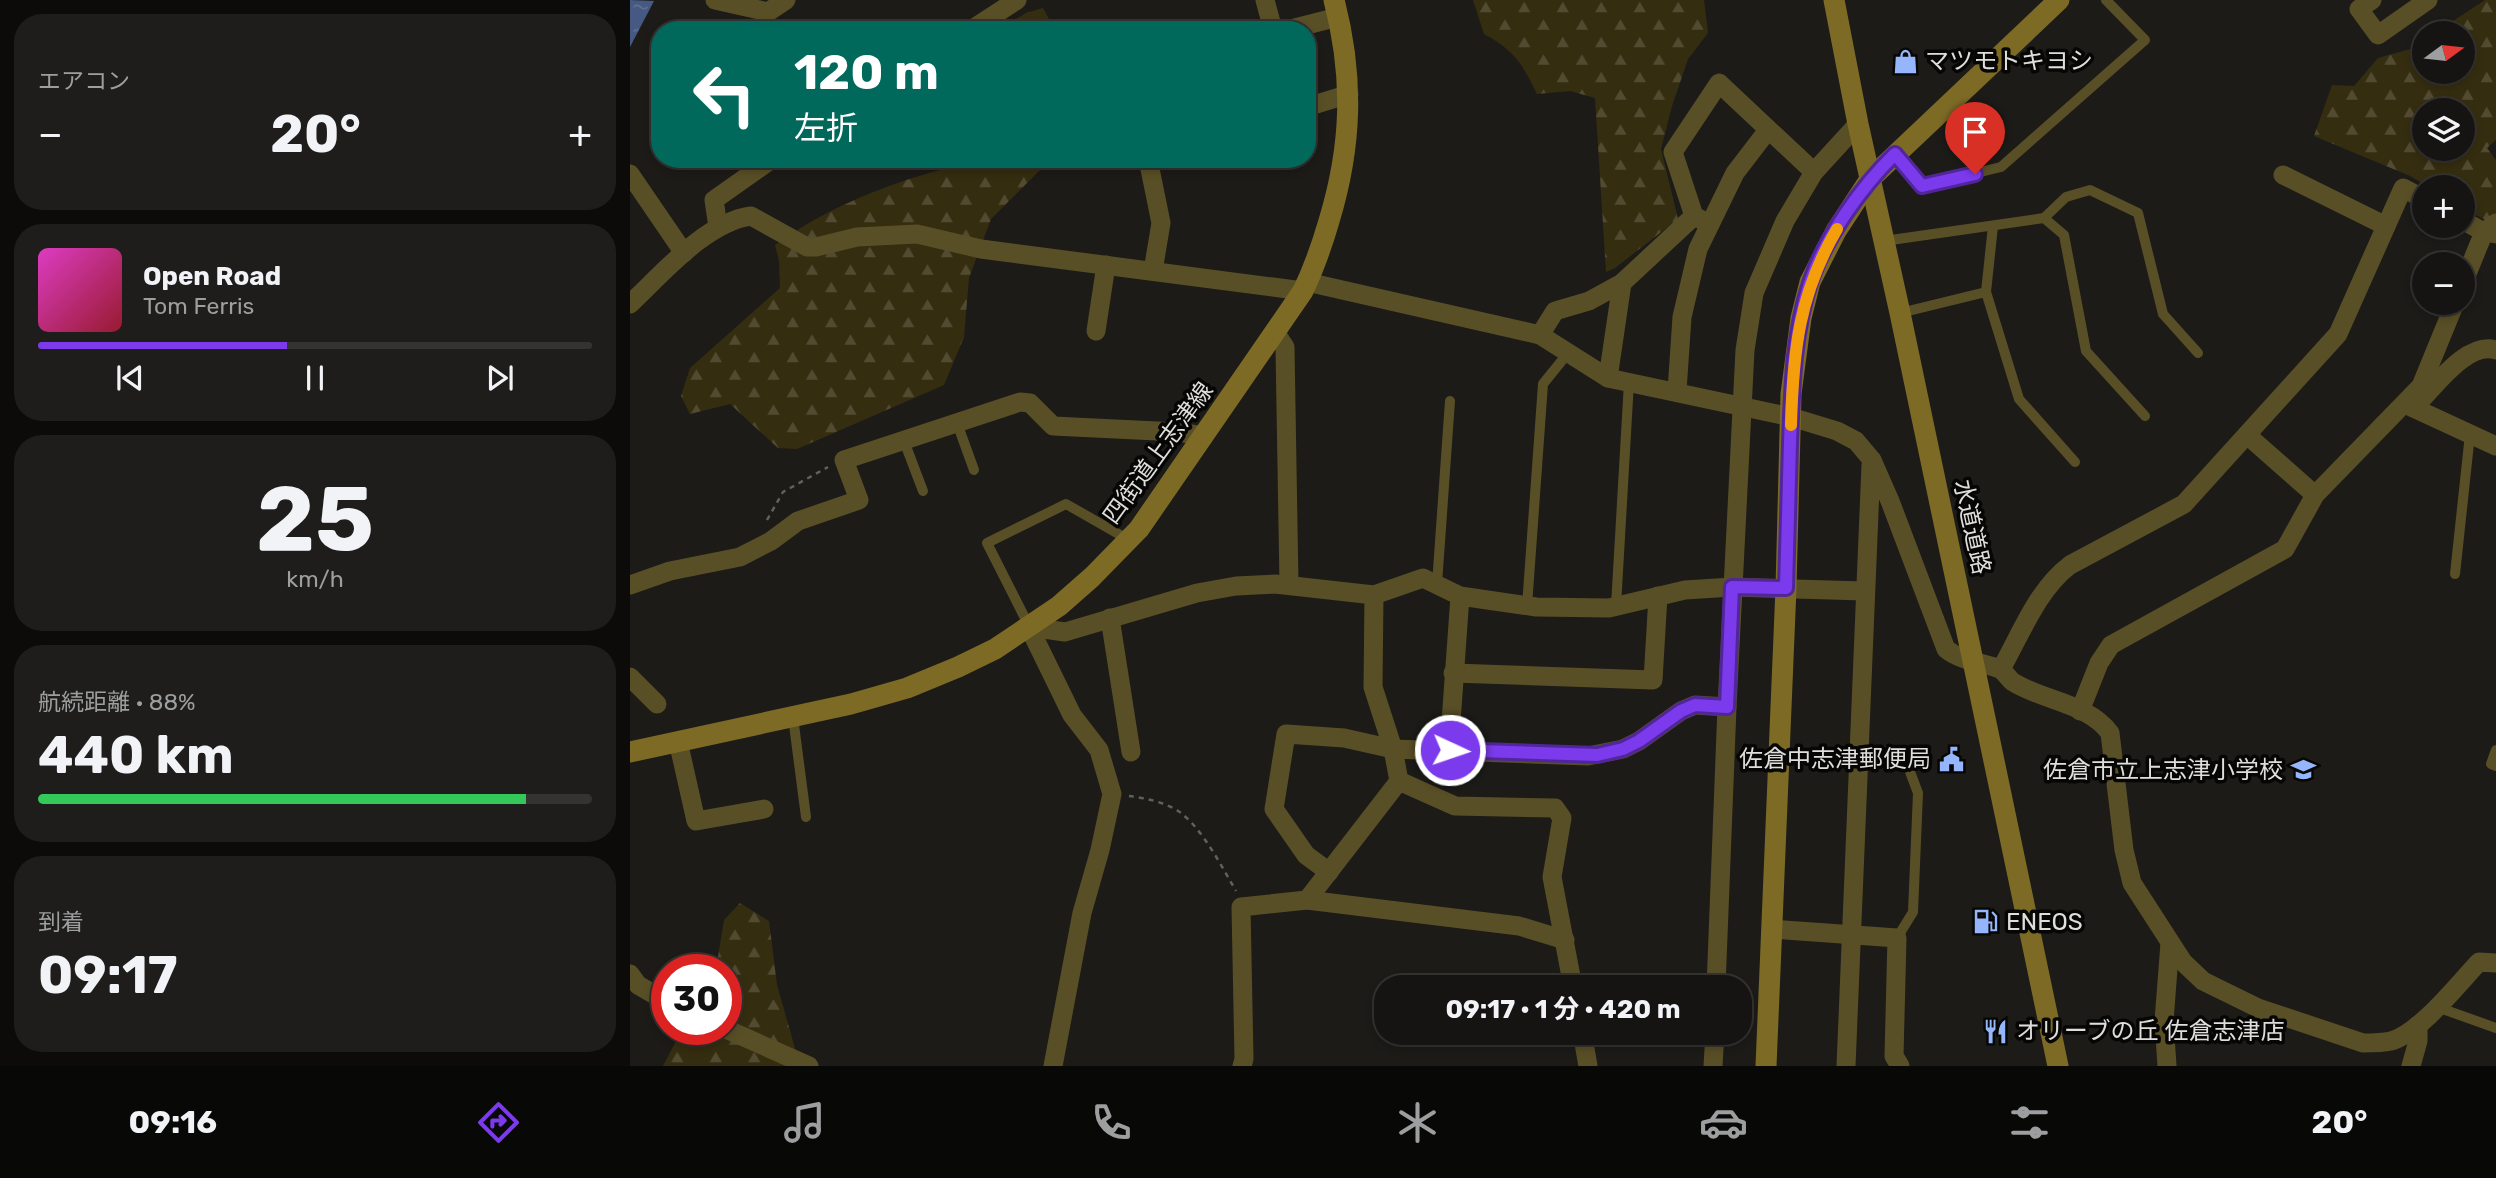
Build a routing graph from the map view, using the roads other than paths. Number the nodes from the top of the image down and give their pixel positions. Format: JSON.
{"nodes":[{"id":1,"x":786,"y":0,"type":"edge"},
{"id":2,"x":1017,"y":0,"type":"edge"},
{"id":3,"x":1265,"y":0,"type":"edge"},
{"id":4,"x":1834,"y":0,"type":"edge"},
{"id":5,"x":2059,"y":0,"type":"edge"},
{"id":6,"x":2106,"y":0,"type":"edge"},
{"id":7,"x":2372,"y":0,"type":"edge"},
{"id":8,"x":2428,"y":0,"type":"edge"},
{"id":9,"x":727,"y":1,"type":"edge"},
{"id":10,"x":1336,"y":8,"type":"edge"},
{"id":11,"x":985,"y":21,"type":"edge"},
{"id":12,"x":1271,"y":21,"type":"edge"},
{"id":13,"x":1307,"y":21,"type":"edge"},
{"id":14,"x":1349,"y":94,"type":"junction"},
{"id":15,"x":1316,"y":104,"type":"edge"},
{"id":16,"x":1858,"y":124,"type":"junction"},
{"id":17,"x":1768,"y":130,"type":"junction"},
{"id":18,"x":1895,"y":154,"type":"junction"},
{"id":19,"x":759,"y":168,"type":"edge"},
{"id":20,"x":1150,"y":168,"type":"edge"},
{"id":21,"x":1814,"y":172,"type":"junction"},
{"id":22,"x":630,"y":174,"type":"edge"},
{"id":23,"x":2283,"y":175,"type":"dead end"},
{"id":24,"x":1870,"y":179,"type":"junction"},
{"id":25,"x":2412,"y":193,"type":"edge"},
{"id":26,"x":2044,"y":218,"type":"junction"},
{"id":27,"x":1702,"y":220,"type":"junction"},
{"id":28,"x":2475,"y":224,"type":"edge"},
{"id":29,"x":1993,"y":226,"type":"junction"},
{"id":30,"x":2386,"y":226,"type":"junction"},
{"id":31,"x":718,"y":228,"type":"junction"},
{"id":32,"x":2492,"y":230,"type":"edge"},
{"id":33,"x":1884,"y":242,"type":"junction"},
{"id":34,"x":684,"y":253,"type":"junction"},
{"id":35,"x":2475,"y":262,"type":"edge"},
{"id":36,"x":1106,"y":265,"type":"junction"},
{"id":37,"x":1153,"y":271,"type":"junction"},
{"id":38,"x":1622,"y":283,"type":"junction"},
{"id":39,"x":1305,"y":286,"type":"junction"},
{"id":40,"x":1986,"y":292,"type":"junction"},
{"id":41,"x":630,"y":304,"type":"edge"},
{"id":42,"x":1900,"y":313,"type":"junction"},
{"id":43,"x":2450,"y":315,"type":"edge"},
{"id":44,"x":1096,"y":331,"type":"dead end"},
{"id":45,"x":1275,"y":332,"type":"junction"},
{"id":46,"x":1540,"y":335,"type":"junction"},
{"id":47,"x":2496,"y":350,"type":"edge"},
{"id":48,"x":2198,"y":352,"type":"dead end"},
{"id":49,"x":1568,"y":354,"type":"junction"},
{"id":50,"x":1608,"y":378,"type":"junction"},
{"id":51,"x":1629,"y":382,"type":"junction"},
{"id":52,"x":1677,"y":391,"type":"junction"},
{"id":53,"x":1450,"y":401,"type":"dead end"},
{"id":54,"x":2409,"y":406,"type":"junction"},
{"id":55,"x":1741,"y":407,"type":"junction"},
{"id":56,"x":2145,"y":416,"type":"dead end"},
{"id":57,"x":1791,"y":417,"type":"junction"},
{"id":58,"x":957,"y":423,"type":"junction"},
{"id":59,"x":2470,"y":434,"type":"junction"},
{"id":60,"x":2247,"y":435,"type":"junction"},
{"id":61,"x":1204,"y":436,"type":"junction"},
{"id":62,"x":904,"y":441,"type":"junction"},
{"id":63,"x":2496,"y":446,"type":"edge"},
{"id":64,"x":1871,"y":460,"type":"junction"},
{"id":65,"x":2075,"y":462,"type":"dead end"},
{"id":66,"x":974,"y":470,"type":"dead end"},
{"id":67,"x":923,"y":491,"type":"dead end"},
{"id":68,"x":2315,"y":495,"type":"junction"},
{"id":69,"x":1129,"y":540,"type":"junction"},
{"id":70,"x":2455,"y":574,"type":"dead end"},
{"id":71,"x":1437,"y":584,"type":"junction"},
{"id":72,"x":630,"y":585,"type":"edge"},
{"id":73,"x":1289,"y":585,"type":"junction"},
{"id":74,"x":1732,"y":587,"type":"junction"},
{"id":75,"x":1786,"y":588,"type":"junction"},
{"id":76,"x":1864,"y":591,"type":"junction"},
{"id":77,"x":1374,"y":595,"type":"junction"},
{"id":78,"x":1460,"y":596,"type":"junction"},
{"id":79,"x":1658,"y":596,"type":"junction"},
{"id":80,"x":1527,"y":606,"type":"junction"},
{"id":81,"x":1616,"y":606,"type":"junction"},
{"id":82,"x":1110,"y":618,"type":"junction"},
{"id":83,"x":1030,"y":626,"type":"junction"},
{"id":84,"x":1974,"y":662,"type":"junction"},
{"id":85,"x":2001,"y":669,"type":"junction"},
{"id":86,"x":1453,"y":673,"type":"junction"},
{"id":87,"x":630,"y":677,"type":"edge"},
{"id":88,"x":657,"y":704,"type":"dead end"},
{"id":89,"x":1727,"y":707,"type":"junction"},
{"id":90,"x":2080,"y":711,"type":"junction"},
{"id":91,"x":792,"y":717,"type":"junction"},
{"id":92,"x":678,"y":741,"type":"junction"},
{"id":93,"x":1393,"y":748,"type":"junction"},
{"id":94,"x":1858,"y":748,"type":"junction"},
{"id":95,"x":1450,"y":750,"type":"junction"},
{"id":96,"x":2496,"y":750,"type":"edge"},
{"id":97,"x":630,"y":752,"type":"edge"},
{"id":98,"x":1131,"y":752,"type":"dead end"},
{"id":99,"x":2496,"y":766,"type":"edge"},
{"id":100,"x":1399,"y":780,"type":"junction"},
{"id":101,"x":764,"y":809,"type":"dead end"},
{"id":102,"x":806,"y":817,"type":"dead end"},
{"id":103,"x":1329,"y":872,"type":"junction"},
{"id":104,"x":1307,"y":900,"type":"junction"},
{"id":105,"x":1772,"y":929,"type":"junction"},
{"id":106,"x":1851,"y":934,"type":"junction"},
{"id":107,"x":1897,"y":938,"type":"junction"},
{"id":108,"x":1565,"y":940,"type":"junction"},
{"id":109,"x":2170,"y":943,"type":"junction"},
{"id":110,"x":2496,"y":963,"type":"edge"},
{"id":111,"x":630,"y":974,"type":"edge"},
{"id":112,"x":1571,"y":975,"type":"edge"},
{"id":113,"x":1716,"y":975,"type":"edge"},
{"id":114,"x":651,"y":993,"type":"edge"},
{"id":115,"x":2437,"y":1007,"type":"junction"},
{"id":116,"x":2418,"y":1024,"type":"junction"},
{"id":117,"x":2496,"y":1028,"type":"edge"},
{"id":118,"x":742,"y":1036,"type":"edge"},
{"id":119,"x":1584,"y":1045,"type":"edge"},
{"id":120,"x":1714,"y":1045,"type":"edge"},
{"id":121,"x":809,"y":1066,"type":"edge"},
{"id":122,"x":1053,"y":1066,"type":"edge"},
{"id":123,"x":1242,"y":1066,"type":"edge"},
{"id":124,"x":1588,"y":1066,"type":"edge"},
{"id":125,"x":1713,"y":1066,"type":"edge"},
{"id":126,"x":1766,"y":1066,"type":"edge"},
{"id":127,"x":1846,"y":1066,"type":"edge"},
{"id":128,"x":1900,"y":1066,"type":"edge"},
{"id":129,"x":2058,"y":1066,"type":"edge"},
{"id":130,"x":2167,"y":1066,"type":"edge"},
{"id":131,"x":2411,"y":1066,"type":"edge"}],
"edges":[{"from":1,"to":9,"type":"street"},
{"from":2,"to":11,"type":"street"},
{"from":3,"to":12,"type":"street"},
{"from":4,"to":16,"type":"street","name":"水道道路"},
{"from":5,"to":18,"type":"street"},
{"from":6,"to":18,"type":"lane"},
{"from":7,"to":8,"type":"street"},
{"from":10,"to":13,"type":"street"},
{"from":10,"to":14,"type":"street","name":"四街道上志津線"},
{"from":14,"to":15,"type":"street"},
{"from":14,"to":39,"type":"street","name":"四街道上志津線"},
{"from":16,"to":21,"type":"street"},
{"from":16,"to":24,"type":"street","name":"水道道路"},
{"from":17,"to":21,"type":"street"},
{"from":17,"to":27,"type":"street"},
{"from":17,"to":27,"type":"street"},
{"from":18,"to":24,"type":"street"},
{"from":19,"to":31,"type":"street"},
{"from":20,"to":37,"type":"street"},
{"from":21,"to":55,"type":"street"},
{"from":22,"to":34,"type":"street"},
{"from":23,"to":30,"type":"street"},
{"from":24,"to":33,"type":"street","name":"水道道路"},
{"from":24,"to":57,"type":"street"},
{"from":25,"to":30,"type":"street"},
{"from":26,"to":29,"type":"lane"},
{"from":26,"to":48,"type":"lane"},
{"from":26,"to":56,"type":"lane"},
{"from":27,"to":38,"type":"street"},
{"from":27,"to":52,"type":"street"},
{"from":28,"to":32,"type":"street"},
{"from":29,"to":33,"type":"lane"},
{"from":29,"to":40,"type":"lane"},
{"from":30,"to":60,"type":"street"},
{"from":31,"to":34,"type":"street"},
{"from":31,"to":36,"type":"street"},
{"from":32,"to":35,"type":"street"},
{"from":33,"to":42,"type":"street","name":"水道道路"},
{"from":34,"to":41,"type":"street"},
{"from":36,"to":37,"type":"street"},
{"from":36,"to":44,"type":"street"},
{"from":37,"to":39,"type":"street"},
{"from":38,"to":46,"type":"street"},
{"from":38,"to":50,"type":"street"},
{"from":39,"to":45,"type":"street","name":"四街道上志津線"},
{"from":39,"to":46,"type":"street"},
{"from":40,"to":42,"type":"lane"},
{"from":40,"to":65,"type":"lane"},
{"from":42,"to":84,"type":"street","name":"水道道路"},
{"from":43,"to":54,"type":"street"},
{"from":45,"to":61,"type":"street","name":"四街道上志津線"},
{"from":45,"to":73,"type":"street"},
{"from":46,"to":49,"type":"street"},
{"from":47,"to":54,"type":"street"},
{"from":49,"to":50,"type":"street"},
{"from":49,"to":80,"type":"lane"},
{"from":50,"to":51,"type":"street"},
{"from":51,"to":52,"type":"street"},
{"from":51,"to":81,"type":"lane"},
{"from":52,"to":55,"type":"street"},
{"from":53,"to":71,"type":"lane"},
{"from":54,"to":59,"type":"street"},
{"from":54,"to":68,"type":"street"},
{"from":55,"to":57,"type":"street"},
{"from":55,"to":74,"type":"street"},
{"from":57,"to":64,"type":"street"},
{"from":57,"to":75,"type":"street"},
{"from":58,"to":61,"type":"street"},
{"from":58,"to":62,"type":"street"},
{"from":58,"to":66,"type":"lane"},
{"from":59,"to":63,"type":"street"},
{"from":59,"to":70,"type":"lane"},
{"from":60,"to":68,"type":"street"},
{"from":60,"to":85,"type":"street"},
{"from":61,"to":69,"type":"street","name":"四街道上志津線"},
{"from":62,"to":67,"type":"lane"},
{"from":62,"to":72,"type":"street"},
{"from":64,"to":76,"type":"street"},
{"from":64,"to":84,"type":"street"},
{"from":68,"to":90,"type":"street"},
{"from":69,"to":83,"type":"street","name":"四街道上志津線"},
{"from":69,"to":83,"type":"lane"},
{"from":71,"to":77,"type":"street"},
{"from":71,"to":78,"type":"street"},
{"from":73,"to":77,"type":"street"},
{"from":73,"to":82,"type":"street"},
{"from":74,"to":75,"type":"street"},
{"from":74,"to":79,"type":"street"},
{"from":74,"to":89,"type":"street"},
{"from":75,"to":76,"type":"street"},
{"from":75,"to":105,"type":"street"},
{"from":76,"to":94,"type":"street"},
{"from":77,"to":93,"type":"street"},
{"from":78,"to":80,"type":"street"},
{"from":78,"to":86,"type":"street"},
{"from":79,"to":81,"type":"street"},
{"from":79,"to":86,"type":"street"},
{"from":80,"to":81,"type":"street"},
{"from":82,"to":83,"type":"street"},
{"from":82,"to":98,"type":"street"},
{"from":83,"to":91,"type":"street","name":"四街道上志津線"},
{"from":83,"to":122,"type":"street"},
{"from":84,"to":85,"type":"street"},
{"from":84,"to":129,"type":"street","name":"水道道路"},
{"from":85,"to":90,"type":"street"},
{"from":86,"to":95,"type":"street"},
{"from":87,"to":88,"type":"street"},
{"from":89,"to":95,"type":"street"},
{"from":89,"to":113,"type":"street"},
{"from":90,"to":109,"type":"street"},
{"from":91,"to":92,"type":"street","name":"四街道上志津線"},
{"from":91,"to":102,"type":"lane"},
{"from":92,"to":97,"type":"street","name":"四街道上志津線"},
{"from":92,"to":101,"type":"street"},
{"from":93,"to":95,"type":"street"},
{"from":93,"to":100,"type":"street"},
{"from":93,"to":103,"type":"street"},
{"from":94,"to":106,"type":"street"},
{"from":94,"to":107,"type":"lane"},
{"from":96,"to":99,"type":"lane"},
{"from":100,"to":103,"type":"street"},
{"from":100,"to":108,"type":"street"},
{"from":103,"to":104,"type":"street"},
{"from":104,"to":108,"type":"street"},
{"from":104,"to":123,"type":"street"},
{"from":105,"to":106,"type":"street"},
{"from":105,"to":126,"type":"street"},
{"from":106,"to":107,"type":"street"},
{"from":106,"to":127,"type":"street"},
{"from":107,"to":128,"type":"street"},
{"from":108,"to":112,"type":"street"},
{"from":109,"to":116,"type":"street"},
{"from":109,"to":130,"type":"street"},
{"from":110,"to":115,"type":"street"},
{"from":111,"to":114,"type":"street"},
{"from":115,"to":116,"type":"street"},
{"from":115,"to":117,"type":"lane"},
{"from":116,"to":131,"type":"street"},
{"from":118,"to":121,"type":"street"},
{"from":119,"to":124,"type":"street"},
{"from":120,"to":125,"type":"street"}]}
